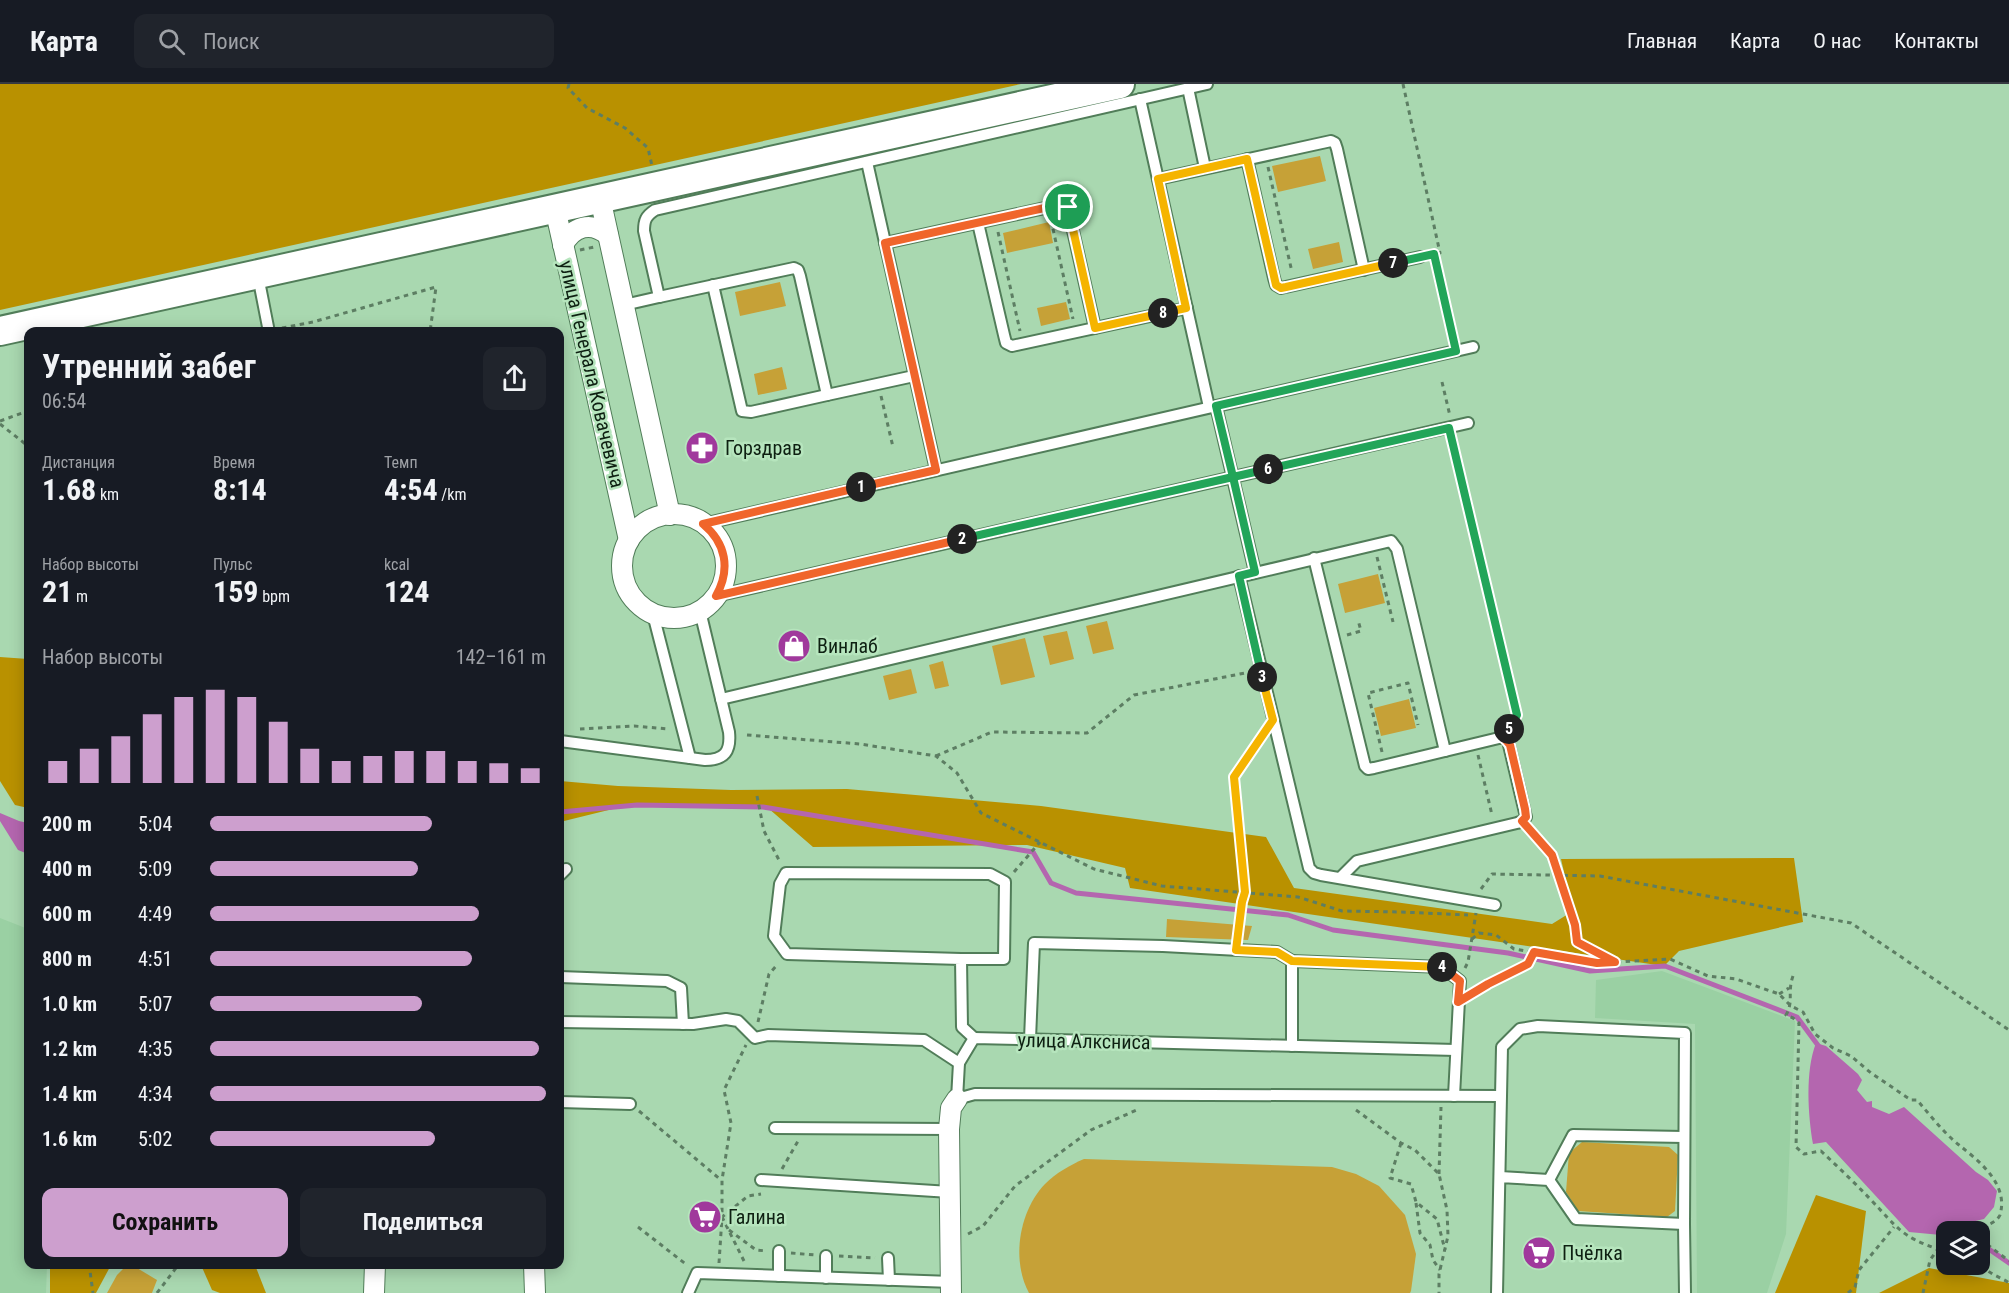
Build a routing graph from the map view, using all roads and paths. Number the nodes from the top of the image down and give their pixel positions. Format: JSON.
{"nodes":[{"id":1,"x":569,"y":84,"type":"edge"},
{"id":2,"x":1207,"y":84,"type":"edge"},
{"id":3,"x":1403,"y":84,"type":"edge"},
{"id":4,"x":1188,"y":88,"type":"junction"},
{"id":5,"x":1130,"y":92,"type":"edge"},
{"id":6,"x":1266,"y":155,"type":"junction"},
{"id":7,"x":1247,"y":159,"type":"junction"},
{"id":8,"x":867,"y":162,"type":"junction"},
{"id":9,"x":1205,"y":168,"type":"junction"},
{"id":10,"x":1158,"y":179,"type":"junction"},
{"id":11,"x":657,"y":186,"type":"junction"},
{"id":12,"x":600,"y":198,"type":"junction"},
{"id":13,"x":1048,"y":207,"type":"junction"},
{"id":14,"x":555,"y":208,"type":"junction"},
{"id":15,"x":995,"y":219,"type":"junction"},
{"id":16,"x":978,"y":222,"type":"junction"},
{"id":17,"x":605,"y":240,"type":"junction"},
{"id":18,"x":885,"y":243,"type":"junction"},
{"id":19,"x":568,"y":248,"type":"junction"},
{"id":20,"x":1434,"y":254,"type":"junction"},
{"id":21,"x":1420,"y":257,"type":"joint"},
{"id":22,"x":1364,"y":270,"type":"junction"},
{"id":23,"x":258,"y":273,"type":"junction"},
{"id":24,"x":712,"y":285,"type":"junction"},
{"id":25,"x":1295,"y":285,"type":"junction"},
{"id":26,"x":659,"y":297,"type":"junction"},
{"id":27,"x":624,"y":305,"type":"junction"},
{"id":28,"x":1186,"y":308,"type":"junction"},
{"id":29,"x":268,"y":327,"type":"edge"},
{"id":30,"x":288,"y":327,"type":"edge"},
{"id":31,"x":431,"y":327,"type":"edge"},
{"id":32,"x":1095,"y":328,"type":"junction"},
{"id":33,"x":0,"y":331,"type":"edge"},
{"id":34,"x":1076,"y":332,"type":"junction"},
{"id":35,"x":1023,"y":344,"type":"junction"},
{"id":36,"x":1473,"y":347,"type":"dead end"},
{"id":37,"x":1456,"y":351,"type":"junction"},
{"id":38,"x":914,"y":376,"type":"junction"},
{"id":39,"x":1442,"y":382,"type":"dead end"},
{"id":40,"x":879,"y":384,"type":"junction"},
{"id":41,"x":826,"y":395,"type":"junction"},
{"id":42,"x":1212,"y":406,"type":"junction"},
{"id":43,"x":24,"y":413,"type":"edge"},
{"id":44,"x":0,"y":423,"type":"edge"},
{"id":45,"x":1468,"y":423,"type":"dead end"},
{"id":46,"x":1450,"y":427,"type":"junction"},
{"id":47,"x":24,"y":443,"type":"edge"},
{"id":48,"x":893,"y":447,"type":"dead end"},
{"id":49,"x":936,"y":470,"type":"junction"},
{"id":50,"x":1233,"y":477,"type":"junction"},
{"id":51,"x":670,"y":515,"type":"junction"},
{"id":52,"x":703,"y":524,"type":"junction"},
{"id":53,"x":629,"y":540,"type":"junction"},
{"id":54,"x":1374,"y":543,"type":"junction"},
{"id":55,"x":1314,"y":558,"type":"junction"},
{"id":56,"x":1255,"y":572,"type":"junction"},
{"id":57,"x":1239,"y":576,"type":"junction"},
{"id":58,"x":716,"y":596,"type":"junction"},
{"id":59,"x":700,"y":611,"type":"junction"},
{"id":60,"x":653,"y":614,"type":"junction"},
{"id":61,"x":1358,"y":620,"type":"dead end"},
{"id":62,"x":1393,"y":622,"type":"dead end"},
{"id":63,"x":1333,"y":638,"type":"junction"},
{"id":64,"x":1261,"y":670,"type":"junction"},
{"id":65,"x":721,"y":699,"type":"junction"},
{"id":66,"x":1273,"y":720,"type":"junction"},
{"id":67,"x":1418,"y":725,"type":"dead end"},
{"id":68,"x":683,"y":730,"type":"junction"},
{"id":69,"x":747,"y":735,"type":"dead end"},
{"id":70,"x":1504,"y":738,"type":"junction"},
{"id":71,"x":564,"y":739,"type":"edge"},
{"id":72,"x":564,"y":741,"type":"edge"},
{"id":73,"x":1475,"y":744,"type":"junction"},
{"id":74,"x":1444,"y":751,"type":"junction"},
{"id":75,"x":936,"y":756,"type":"junction"},
{"id":76,"x":690,"y":758,"type":"junction"},
{"id":77,"x":1385,"y":765,"type":"junction"},
{"id":78,"x":757,"y":796,"type":"dead end"},
{"id":79,"x":1522,"y":821,"type":"junction"},
{"id":80,"x":1495,"y":829,"type":"junction"},
{"id":81,"x":1040,"y":842,"type":"junction"},
{"id":82,"x":786,"y":873,"type":"junction"},
{"id":83,"x":1557,"y":875,"type":"junction"},
{"id":84,"x":1340,"y":878,"type":"junction"},
{"id":85,"x":1005,"y":882,"type":"junction"},
{"id":86,"x":1245,"y":892,"type":"junction"},
{"id":87,"x":1478,"y":902,"type":"junction"},
{"id":88,"x":1495,"y":905,"type":"dead end"},
{"id":89,"x":1476,"y":916,"type":"junction"},
{"id":90,"x":1472,"y":939,"type":"junction"},
{"id":91,"x":1236,"y":950,"type":"junction"},
{"id":92,"x":1534,"y":952,"type":"junction"},
{"id":93,"x":787,"y":954,"type":"junction"},
{"id":94,"x":961,"y":959,"type":"junction"},
{"id":95,"x":1292,"y":961,"type":"junction"},
{"id":96,"x":1468,"y":962,"type":"dead end"},
{"id":97,"x":1615,"y":962,"type":"junction"},
{"id":98,"x":1793,"y":976,"type":"dead end"},
{"id":99,"x":564,"y":977,"type":"edge"},
{"id":100,"x":1789,"y":988,"type":"junction"},
{"id":101,"x":1779,"y":994,"type":"junction"},
{"id":102,"x":1458,"y":1002,"type":"junction"},
{"id":103,"x":1791,"y":1006,"type":"junction"},
{"id":104,"x":564,"y":1022,"type":"edge"},
{"id":105,"x":682,"y":1024,"type":"junction"},
{"id":106,"x":2009,"y":1030,"type":"edge"},
{"id":107,"x":754,"y":1038,"type":"junction"},
{"id":108,"x":974,"y":1038,"type":"junction"},
{"id":109,"x":1030,"y":1039,"type":"junction"},
{"id":110,"x":1292,"y":1046,"type":"junction"},
{"id":111,"x":1456,"y":1050,"type":"junction"},
{"id":112,"x":959,"y":1063,"type":"junction"},
{"id":113,"x":1337,"y":1096,"type":"junction"},
{"id":114,"x":1454,"y":1096,"type":"junction"},
{"id":115,"x":1500,"y":1096,"type":"junction"},
{"id":116,"x":957,"y":1099,"type":"junction"},
{"id":117,"x":564,"y":1102,"type":"edge"},
{"id":118,"x":1441,"y":1102,"type":"dead end"},
{"id":119,"x":630,"y":1104,"type":"joint"},
{"id":120,"x":1140,"y":1108,"type":"dead end"},
{"id":121,"x":776,"y":1128,"type":"dead end"},
{"id":122,"x":949,"y":1129,"type":"junction"},
{"id":123,"x":1684,"y":1137,"type":"junction"},
{"id":124,"x":1401,"y":1143,"type":"junction"},
{"id":125,"x":1438,"y":1174,"type":"junction"},
{"id":126,"x":1500,"y":1177,"type":"junction"},
{"id":127,"x":722,"y":1180,"type":"junction"},
{"id":128,"x":761,"y":1180,"type":"dead end"},
{"id":129,"x":1549,"y":1180,"type":"junction"},
{"id":130,"x":950,"y":1192,"type":"junction"},
{"id":131,"x":1416,"y":1202,"type":"junction"},
{"id":132,"x":722,"y":1217,"type":"junction"},
{"id":133,"x":1990,"y":1223,"type":"edge"},
{"id":134,"x":1684,"y":1224,"type":"junction"},
{"id":135,"x":638,"y":1227,"type":"dead end"},
{"id":136,"x":1894,"y":1227,"type":"junction"},
{"id":137,"x":728,"y":1229,"type":"junction"},
{"id":138,"x":951,"y":1244,"type":"junction"},
{"id":139,"x":1990,"y":1247,"type":"edge"},
{"id":140,"x":1936,"y":1248,"type":"edge"},
{"id":141,"x":779,"y":1251,"type":"junction"},
{"id":142,"x":1445,"y":1252,"type":"junction"},
{"id":143,"x":1936,"y":1252,"type":"edge"},
{"id":144,"x":826,"y":1256,"type":"junction"},
{"id":145,"x":888,"y":1258,"type":"joint"},
{"id":146,"x":2009,"y":1261,"type":"edge"},
{"id":147,"x":90,"y":1269,"type":"edge"},
{"id":148,"x":175,"y":1269,"type":"edge"},
{"id":149,"x":375,"y":1269,"type":"edge"},
{"id":150,"x":534,"y":1269,"type":"edge"},
{"id":151,"x":1440,"y":1270,"type":"junction"},
{"id":152,"x":697,"y":1273,"type":"junction"},
{"id":153,"x":1990,"y":1273,"type":"edge"},
{"id":154,"x":719,"y":1274,"type":"junction"},
{"id":155,"x":752,"y":1275,"type":"junction"},
{"id":156,"x":779,"y":1276,"type":"junction"},
{"id":157,"x":826,"y":1278,"type":"junction"},
{"id":158,"x":890,"y":1280,"type":"junction"},
{"id":159,"x":2009,"y":1282,"type":"edge"},
{"id":160,"x":952,"y":1288,"type":"edge"},
{"id":161,"x":93,"y":1293,"type":"edge"},
{"id":162,"x":158,"y":1293,"type":"edge"},
{"id":163,"x":374,"y":1293,"type":"edge"},
{"id":164,"x":534,"y":1293,"type":"edge"},
{"id":165,"x":688,"y":1293,"type":"edge"},
{"id":166,"x":1439,"y":1293,"type":"edge"},
{"id":167,"x":1497,"y":1293,"type":"edge"},
{"id":168,"x":1685,"y":1293,"type":"edge"},
{"id":169,"x":1848,"y":1293,"type":"edge"},
{"id":170,"x":1923,"y":1293,"type":"edge"}],
"edges":[{"from":1,"to":11,"type":"path"},
{"from":2,"to":4,"type":"lane"},
{"from":3,"to":20,"type":"path"},
{"from":4,"to":5,"type":"lane"},
{"from":4,"to":9,"type":"lane"},
{"from":5,"to":8,"type":"lane"},
{"from":5,"to":10,"type":"lane"},
{"from":5,"to":11,"type":"main road"},
{"from":6,"to":7,"type":"lane"},
{"from":6,"to":22,"type":"lane"},
{"from":6,"to":25,"type":"path"},
{"from":7,"to":9,"type":"lane"},
{"from":7,"to":25,"type":"lane"},
{"from":8,"to":18,"type":"lane"},
{"from":8,"to":26,"type":"lane"},
{"from":9,"to":10,"type":"lane"},
{"from":10,"to":28,"type":"lane"},
{"from":11,"to":12,"type":"main road"},
{"from":12,"to":14,"type":"main road"},
{"from":12,"to":17,"type":"street"},
{"from":13,"to":15,"type":"lane"},
{"from":13,"to":32,"type":"lane"},
{"from":13,"to":34,"type":"path"},
{"from":14,"to":19,"type":"street","name":"улица Генерала Ковачевича"},
{"from":14,"to":23,"type":"main road"},
{"from":15,"to":16,"type":"lane"},
{"from":15,"to":35,"type":"path"},
{"from":16,"to":18,"type":"lane"},
{"from":16,"to":35,"type":"lane"},
{"from":17,"to":19,"type":"path"},
{"from":17,"to":19,"type":"street"},
{"from":17,"to":27,"type":"street"},
{"from":18,"to":38,"type":"lane"},
{"from":19,"to":53,"type":"street","name":"улица Генерала Ковачевича"},
{"from":20,"to":21,"type":"path"},
{"from":20,"to":37,"type":"path"},
{"from":21,"to":22,"type":"lane"},
{"from":22,"to":25,"type":"lane"},
{"from":23,"to":29,"type":"lane"},
{"from":23,"to":33,"type":"main road"},
{"from":24,"to":26,"type":"lane"},
{"from":24,"to":41,"type":"lane"},
{"from":24,"to":41,"type":"lane"},
{"from":26,"to":27,"type":"lane"},
{"from":27,"to":51,"type":"street"},
{"from":28,"to":32,"type":"lane"},
{"from":28,"to":42,"type":"lane"},
{"from":30,"to":31,"type":"path"},
{"from":32,"to":34,"type":"lane"},
{"from":34,"to":35,"type":"lane"},
{"from":36,"to":37,"type":"lane"},
{"from":37,"to":42,"type":"lane"},
{"from":38,"to":40,"type":"lane"},
{"from":38,"to":49,"type":"lane"},
{"from":39,"to":46,"type":"path"},
{"from":40,"to":41,"type":"lane"},
{"from":40,"to":48,"type":"path"},
{"from":42,"to":49,"type":"lane"},
{"from":42,"to":50,"type":"lane"},
{"from":43,"to":44,"type":"path"},
{"from":44,"to":47,"type":"path"},
{"from":45,"to":46,"type":"lane"},
{"from":46,"to":50,"type":"lane"},
{"from":46,"to":70,"type":"path"},
{"from":49,"to":52,"type":"lane"},
{"from":50,"to":56,"type":"lane"},
{"from":50,"to":58,"type":"lane"},
{"from":51,"to":52,"type":"street"},
{"from":51,"to":53,"type":"street"},
{"from":52,"to":58,"type":"street"},
{"from":53,"to":60,"type":"street","name":"улица Генерала Ковачевича"},
{"from":54,"to":55,"type":"lane"},
{"from":54,"to":62,"type":"path"},
{"from":54,"to":74,"type":"lane"},
{"from":55,"to":56,"type":"lane"},
{"from":55,"to":63,"type":"lane"},
{"from":56,"to":57,"type":"lane"},
{"from":57,"to":64,"type":"lane"},
{"from":57,"to":65,"type":"lane"},
{"from":58,"to":59,"type":"street"},
{"from":59,"to":60,"type":"street"},
{"from":59,"to":65,"type":"lane"},
{"from":60,"to":68,"type":"lane"},
{"from":61,"to":63,"type":"path"},
{"from":63,"to":77,"type":"lane"},
{"from":64,"to":66,"type":"lane"},
{"from":64,"to":75,"type":"path"},
{"from":65,"to":76,"type":"lane"},
{"from":66,"to":84,"type":"lane"},
{"from":66,"to":86,"type":"path"},
{"from":67,"to":77,"type":"path"},
{"from":68,"to":71,"type":"path"},
{"from":68,"to":76,"type":"lane"},
{"from":69,"to":75,"type":"path"},
{"from":70,"to":73,"type":"lane"},
{"from":70,"to":79,"type":"lane"},
{"from":72,"to":76,"type":"lane"},
{"from":73,"to":74,"type":"lane"},
{"from":73,"to":80,"type":"path"},
{"from":74,"to":77,"type":"lane"},
{"from":75,"to":81,"type":"path"},
{"from":78,"to":82,"type":"path"},
{"from":79,"to":80,"type":"lane"},
{"from":79,"to":83,"type":"path"},
{"from":80,"to":84,"type":"lane"},
{"from":81,"to":85,"type":"path"},
{"from":81,"to":86,"type":"path"},
{"from":82,"to":85,"type":"lane"},
{"from":82,"to":93,"type":"lane"},
{"from":83,"to":87,"type":"path"},
{"from":83,"to":97,"type":"path"},
{"from":83,"to":106,"type":"path"},
{"from":84,"to":87,"type":"lane"},
{"from":85,"to":94,"type":"lane"},
{"from":86,"to":89,"type":"path"},
{"from":86,"to":91,"type":"path"},
{"from":87,"to":88,"type":"lane"},
{"from":87,"to":89,"type":"path"},
{"from":89,"to":90,"type":"path"},
{"from":90,"to":92,"type":"path"},
{"from":90,"to":96,"type":"path"},
{"from":91,"to":95,"type":"lane"},
{"from":91,"to":109,"type":"lane"},
{"from":92,"to":97,"type":"path"},
{"from":92,"to":102,"type":"path"},
{"from":93,"to":94,"type":"lane"},
{"from":93,"to":107,"type":"path"},
{"from":94,"to":108,"type":"lane"},
{"from":95,"to":102,"type":"lane"},
{"from":95,"to":110,"type":"lane"},
{"from":97,"to":101,"type":"path"},
{"from":98,"to":100,"type":"path"},
{"from":99,"to":105,"type":"lane"},
{"from":100,"to":101,"type":"path"},
{"from":100,"to":103,"type":"path"},
{"from":101,"to":103,"type":"path"},
{"from":102,"to":111,"type":"lane"},
{"from":103,"to":133,"type":"path"},
{"from":103,"to":136,"type":"path"},
{"from":104,"to":105,"type":"lane"},
{"from":105,"to":107,"type":"lane"},
{"from":107,"to":112,"type":"lane"},
{"from":107,"to":127,"type":"path"},
{"from":108,"to":109,"type":"lane","name":"улица Алксниса"},
{"from":108,"to":112,"type":"lane"},
{"from":109,"to":110,"type":"lane","name":"улица Алксниса"},
{"from":110,"to":111,"type":"lane","name":"улица Алксниса"},
{"from":111,"to":114,"type":"lane"},
{"from":112,"to":116,"type":"lane"},
{"from":113,"to":114,"type":"lane"},
{"from":113,"to":116,"type":"lane"},
{"from":113,"to":124,"type":"path"},
{"from":114,"to":115,"type":"lane"},
{"from":115,"to":123,"type":"lane"},
{"from":115,"to":126,"type":"lane"},
{"from":116,"to":122,"type":"street"},
{"from":117,"to":119,"type":"lane"},
{"from":118,"to":125,"type":"path"},
{"from":119,"to":127,"type":"path"},
{"from":120,"to":138,"type":"path"},
{"from":121,"to":122,"type":"lane"},
{"from":122,"to":130,"type":"street"},
{"from":123,"to":129,"type":"lane"},
{"from":123,"to":134,"type":"lane"},
{"from":124,"to":125,"type":"path"},
{"from":124,"to":131,"type":"path"},
{"from":125,"to":142,"type":"path"},
{"from":126,"to":129,"type":"lane"},
{"from":126,"to":167,"type":"lane"},
{"from":127,"to":132,"type":"path"},
{"from":128,"to":130,"type":"lane"},
{"from":129,"to":134,"type":"lane"},
{"from":130,"to":138,"type":"street"},
{"from":131,"to":142,"type":"path"},
{"from":131,"to":151,"type":"path"},
{"from":132,"to":137,"type":"path"},
{"from":132,"to":154,"type":"path"},
{"from":134,"to":168,"type":"lane"},
{"from":135,"to":152,"type":"path"},
{"from":136,"to":140,"type":"path"},
{"from":136,"to":169,"type":"path"},
{"from":137,"to":141,"type":"path"},
{"from":137,"to":155,"type":"path"},
{"from":138,"to":160,"type":"street"},
{"from":139,"to":146,"type":"path"},
{"from":141,"to":144,"type":"path"},
{"from":141,"to":156,"type":"lane"},
{"from":142,"to":151,"type":"path"},
{"from":143,"to":170,"type":"path"},
{"from":144,"to":145,"type":"path"},
{"from":144,"to":157,"type":"lane"},
{"from":145,"to":158,"type":"lane"},
{"from":147,"to":161,"type":"path"},
{"from":148,"to":162,"type":"path"},
{"from":149,"to":163,"type":"street"},
{"from":150,"to":164,"type":"street"},
{"from":151,"to":166,"type":"path"},
{"from":152,"to":154,"type":"lane"},
{"from":152,"to":165,"type":"lane"},
{"from":153,"to":159,"type":"path"},
{"from":154,"to":155,"type":"lane"},
{"from":155,"to":156,"type":"lane"},
{"from":156,"to":157,"type":"lane"},
{"from":157,"to":158,"type":"lane"},
{"from":158,"to":160,"type":"lane"}]}
